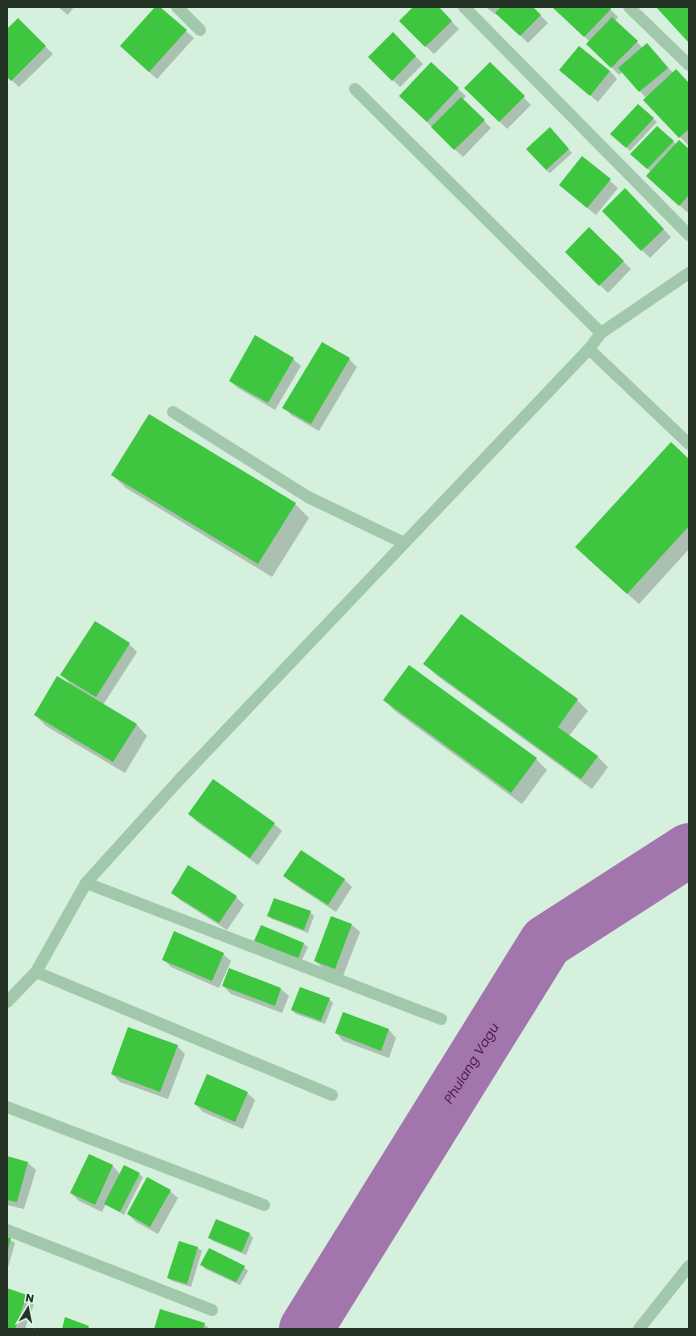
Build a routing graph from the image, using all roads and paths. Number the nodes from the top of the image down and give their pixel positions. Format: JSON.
{"nodes":[{"id":1,"x":177,"y":7,"type":"edge"},
{"id":2,"x":464,"y":7,"type":"edge"},
{"id":3,"x":629,"y":7,"type":"edge"},
{"id":4,"x":200,"y":30,"type":"dead end"},
{"id":5,"x":689,"y":65,"type":"edge"},
{"id":6,"x":355,"y":89,"type":"dead end"},
{"id":7,"x":689,"y":235,"type":"edge"},
{"id":8,"x":689,"y":273,"type":"edge"},
{"id":9,"x":601,"y":334,"type":"junction"},
{"id":10,"x":589,"y":349,"type":"junction"},
{"id":11,"x":173,"y":412,"type":"dead end"},
{"id":12,"x":689,"y":444,"type":"edge"},
{"id":13,"x":404,"y":543,"type":"junction"},
{"id":14,"x":86,"y":883,"type":"junction"},
{"id":15,"x":36,"y":972,"type":"junction"},
{"id":16,"x":7,"y":1002,"type":"edge"},
{"id":17,"x":440,"y":1019,"type":"dead end"},
{"id":18,"x":332,"y":1095,"type":"dead end"},
{"id":19,"x":7,"y":1107,"type":"edge"},
{"id":20,"x":264,"y":1205,"type":"dead end"},
{"id":21,"x":7,"y":1230,"type":"edge"},
{"id":22,"x":689,"y":1266,"type":"edge"},
{"id":23,"x":212,"y":1310,"type":"dead end"},
{"id":24,"x":639,"y":1329,"type":"edge"}],
"edges":[{"from":1,"to":4,"type":"street"},
{"from":2,"to":7,"type":"street"},
{"from":3,"to":5,"type":"street"},
{"from":6,"to":9,"type":"street"},
{"from":8,"to":9,"type":"street"},
{"from":9,"to":10,"type":"street"},
{"from":10,"to":12,"type":"street"},
{"from":10,"to":13,"type":"street"},
{"from":11,"to":13,"type":"street"},
{"from":13,"to":14,"type":"street"},
{"from":14,"to":15,"type":"street"},
{"from":14,"to":17,"type":"street"},
{"from":15,"to":16,"type":"street"},
{"from":15,"to":18,"type":"street"},
{"from":19,"to":20,"type":"street"},
{"from":21,"to":23,"type":"street"},
{"from":22,"to":24,"type":"street"}]}
